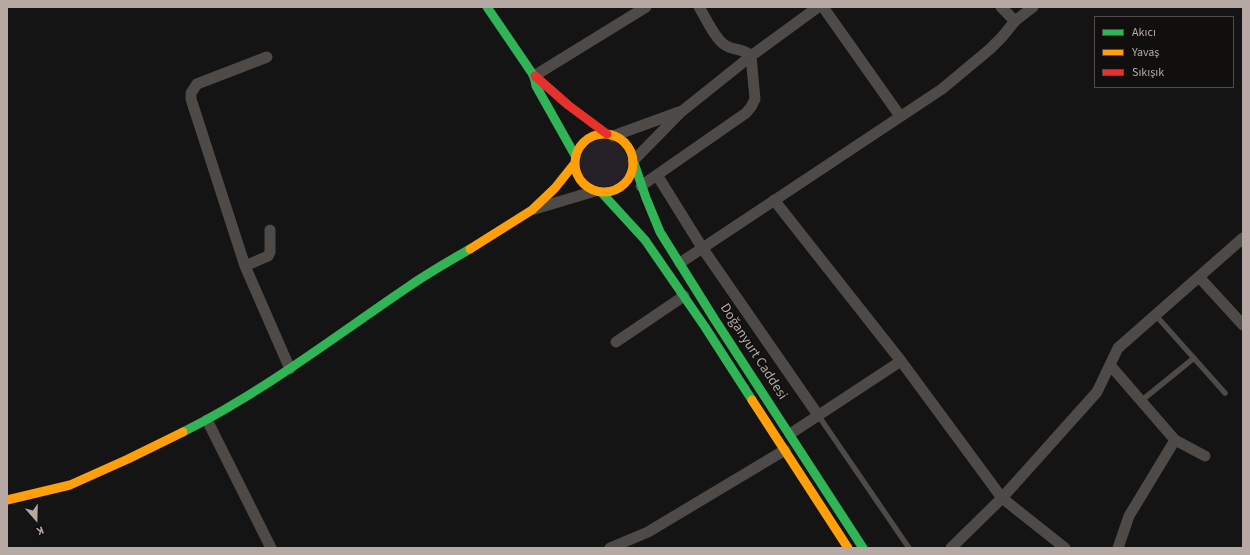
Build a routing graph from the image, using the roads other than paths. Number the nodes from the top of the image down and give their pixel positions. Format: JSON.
{"nodes":[{"id":1,"x":487,"y":7,"type":"edge"},
{"id":2,"x":646,"y":7,"type":"edge"},
{"id":3,"x":699,"y":7,"type":"edge"},
{"id":4,"x":818,"y":7,"type":"edge"},
{"id":5,"x":823,"y":7,"type":"edge"},
{"id":6,"x":1001,"y":7,"type":"edge"},
{"id":7,"x":1033,"y":7,"type":"edge"},
{"id":8,"x":1015,"y":21,"type":"junction"},
{"id":9,"x":751,"y":56,"type":"junction"},
{"id":10,"x":268,"y":57,"type":"dead end"},
{"id":11,"x":534,"y":76,"type":"junction"},
{"id":12,"x":681,"y":112,"type":"junction"},
{"id":13,"x":900,"y":116,"type":"junction"},
{"id":14,"x":610,"y":135,"type":"junction"},
{"id":15,"x":575,"y":160,"type":"junction"},
{"id":16,"x":633,"y":162,"type":"junction"},
{"id":17,"x":657,"y":175,"type":"junction"},
{"id":18,"x":641,"y":186,"type":"junction"},
{"id":19,"x":598,"y":192,"type":"junction"},
{"id":20,"x":774,"y":200,"type":"junction"},
{"id":21,"x":532,"y":210,"type":"junction"},
{"id":22,"x":270,"y":230,"type":"dead end"},
{"id":23,"x":1243,"y":238,"type":"edge"},
{"id":24,"x":703,"y":249,"type":"junction"},
{"id":25,"x":680,"y":263,"type":"junction"},
{"id":26,"x":245,"y":266,"type":"junction"},
{"id":27,"x":1200,"y":277,"type":"junction"},
{"id":28,"x":684,"y":296,"type":"junction"},
{"id":29,"x":1159,"y":319,"type":"dead end"},
{"id":30,"x":1243,"y":325,"type":"edge"},
{"id":31,"x":616,"y":342,"type":"dead end"},
{"id":32,"x":1194,"y":358,"type":"junction"},
{"id":33,"x":901,"y":360,"type":"junction"},
{"id":34,"x":1110,"y":365,"type":"junction"},
{"id":35,"x":290,"y":369,"type":"junction"},
{"id":36,"x":1225,"y":393,"type":"dead end"},
{"id":37,"x":1141,"y":401,"type":"junction"},
{"id":38,"x":818,"y":415,"type":"junction"},
{"id":39,"x":207,"y":420,"type":"junction"},
{"id":40,"x":790,"y":434,"type":"junction"},
{"id":41,"x":1175,"y":440,"type":"junction"},
{"id":42,"x":785,"y":450,"type":"junction"},
{"id":43,"x":1205,"y":456,"type":"dead end"},
{"id":44,"x":1002,"y":498,"type":"junction"},
{"id":45,"x":7,"y":500,"type":"edge"},
{"id":46,"x":270,"y":548,"type":"edge"},
{"id":47,"x":610,"y":548,"type":"edge"},
{"id":48,"x":848,"y":548,"type":"edge"},
{"id":49,"x":863,"y":548,"type":"edge"},
{"id":50,"x":909,"y":548,"type":"edge"},
{"id":51,"x":951,"y":548,"type":"edge"},
{"id":52,"x":1065,"y":548,"type":"edge"},
{"id":53,"x":1118,"y":548,"type":"edge"}],
"edges":[{"from":1,"to":11,"type":"street"},
{"from":2,"to":11,"type":"street"},
{"from":3,"to":9,"type":"street"},
{"from":4,"to":9,"type":"street"},
{"from":5,"to":13,"type":"street"},
{"from":6,"to":8,"type":"street"},
{"from":7,"to":8,"type":"street"},
{"from":8,"to":13,"type":"street"},
{"from":9,"to":12,"type":"street"},
{"from":9,"to":17,"type":"street"},
{"from":10,"to":26,"type":"street"},
{"from":11,"to":14,"type":"street"},
{"from":11,"to":15,"type":"street"},
{"from":12,"to":14,"type":"street"},
{"from":12,"to":16,"type":"street"},
{"from":13,"to":20,"type":"street"},
{"from":14,"to":15,"type":"street"},
{"from":14,"to":16,"type":"street"},
{"from":15,"to":19,"type":"street"},
{"from":15,"to":21,"type":"street"},
{"from":16,"to":18,"type":"street","name":"Doğanyurt Caddesi"},
{"from":16,"to":19,"type":"street"},
{"from":17,"to":18,"type":"street"},
{"from":17,"to":24,"type":"street"},
{"from":18,"to":25,"type":"street","name":"Doğanyurt Caddesi"},
{"from":19,"to":21,"type":"street"},
{"from":19,"to":28,"type":"street","name":"Doğanyurt Caddesi"},
{"from":20,"to":24,"type":"street"},
{"from":20,"to":33,"type":"street"},
{"from":21,"to":35,"type":"street"},
{"from":22,"to":26,"type":"street"},
{"from":23,"to":27,"type":"street"},
{"from":24,"to":25,"type":"street"},
{"from":24,"to":38,"type":"street"},
{"from":25,"to":40,"type":"street","name":"Doğanyurt Caddesi"},
{"from":26,"to":35,"type":"street"},
{"from":27,"to":30,"type":"street"},
{"from":27,"to":34,"type":"street"},
{"from":28,"to":31,"type":"street"},
{"from":28,"to":42,"type":"street","name":"Doğanyurt Caddesi"},
{"from":29,"to":32,"type":"lane"},
{"from":32,"to":36,"type":"lane"},
{"from":32,"to":37,"type":"lane"},
{"from":33,"to":38,"type":"street"},
{"from":33,"to":44,"type":"street"},
{"from":34,"to":37,"type":"street"},
{"from":34,"to":44,"type":"street"},
{"from":35,"to":39,"type":"street"},
{"from":37,"to":41,"type":"street"},
{"from":38,"to":40,"type":"street"},
{"from":38,"to":50,"type":"lane"},
{"from":39,"to":45,"type":"street"},
{"from":39,"to":46,"type":"street"},
{"from":40,"to":49,"type":"street","name":"Doğanyurt Caddesi"},
{"from":41,"to":43,"type":"street"},
{"from":41,"to":53,"type":"street"},
{"from":42,"to":47,"type":"street"},
{"from":42,"to":48,"type":"street","name":"Doğanyurt Caddesi"},
{"from":44,"to":51,"type":"street"},
{"from":44,"to":52,"type":"street"}]}
